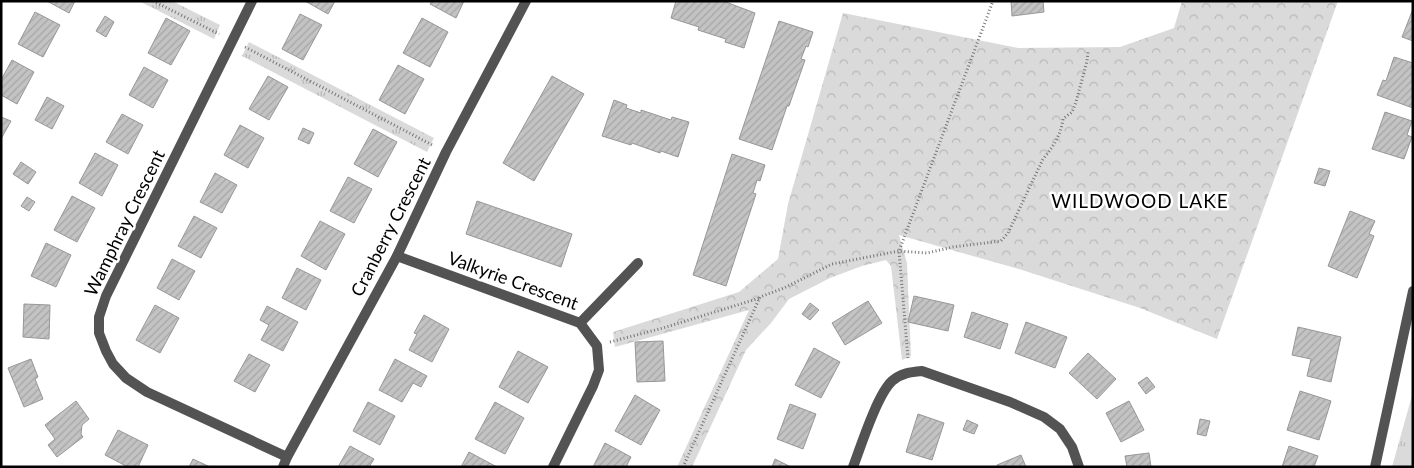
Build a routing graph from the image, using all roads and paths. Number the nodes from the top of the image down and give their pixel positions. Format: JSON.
{"nodes":[{"id":1,"x":153,"y":1,"type":"edge"},
{"id":2,"x":252,"y":1,"type":"edge"},
{"id":3,"x":526,"y":1,"type":"edge"},
{"id":4,"x":993,"y":1,"type":"edge"},
{"id":5,"x":232,"y":40,"type":"junction"},
{"id":6,"x":1088,"y":51,"type":"dead end"},
{"id":7,"x":446,"y":152,"type":"junction"},
{"id":8,"x":899,"y":251,"type":"junction"},
{"id":9,"x":397,"y":256,"type":"junction"},
{"id":10,"x":638,"y":263,"type":"dead end"},
{"id":11,"x":1413,"y":291,"type":"edge"},
{"id":12,"x":760,"y":298,"type":"junction"},
{"id":13,"x":580,"y":324,"type":"junction"},
{"id":14,"x":597,"y":346,"type":"junction"},
{"id":15,"x":909,"y":372,"type":"junction"},
{"id":16,"x":287,"y":457,"type":"junction"},
{"id":17,"x":283,"y":467,"type":"edge"},
{"id":18,"x":553,"y":467,"type":"edge"},
{"id":19,"x":683,"y":467,"type":"edge"},
{"id":20,"x":852,"y":467,"type":"edge"},
{"id":21,"x":1079,"y":467,"type":"edge"},
{"id":22,"x":1375,"y":467,"type":"edge"}],
"edges":[{"from":1,"to":5,"type":"path"},
{"from":2,"to":5,"type":"street","name":"Wamphray Crescent"},
{"from":3,"to":7,"type":"street","name":"Cranberry Crescent"},
{"from":4,"to":8,"type":"path"},
{"from":5,"to":7,"type":"path"},
{"from":5,"to":16,"type":"street","name":"Wamphray Crescent"},
{"from":6,"to":8,"type":"path"},
{"from":7,"to":9,"type":"street","name":"Cranberry Crescent"},
{"from":8,"to":12,"type":"path"},
{"from":8,"to":15,"type":"path"},
{"from":9,"to":13,"type":"street","name":"Valkyrie Crescent"},
{"from":9,"to":16,"type":"street","name":"Cranberry Crescent"},
{"from":10,"to":13,"type":"street"},
{"from":11,"to":22,"type":"street"},
{"from":12,"to":14,"type":"path"},
{"from":12,"to":19,"type":"path"},
{"from":13,"to":14,"type":"street","name":"Valkyrie Crescent"},
{"from":14,"to":18,"type":"street"},
{"from":15,"to":20,"type":"street"},
{"from":15,"to":21,"type":"street"},
{"from":16,"to":17,"type":"street","name":"Cranberry Crescent"}]}
